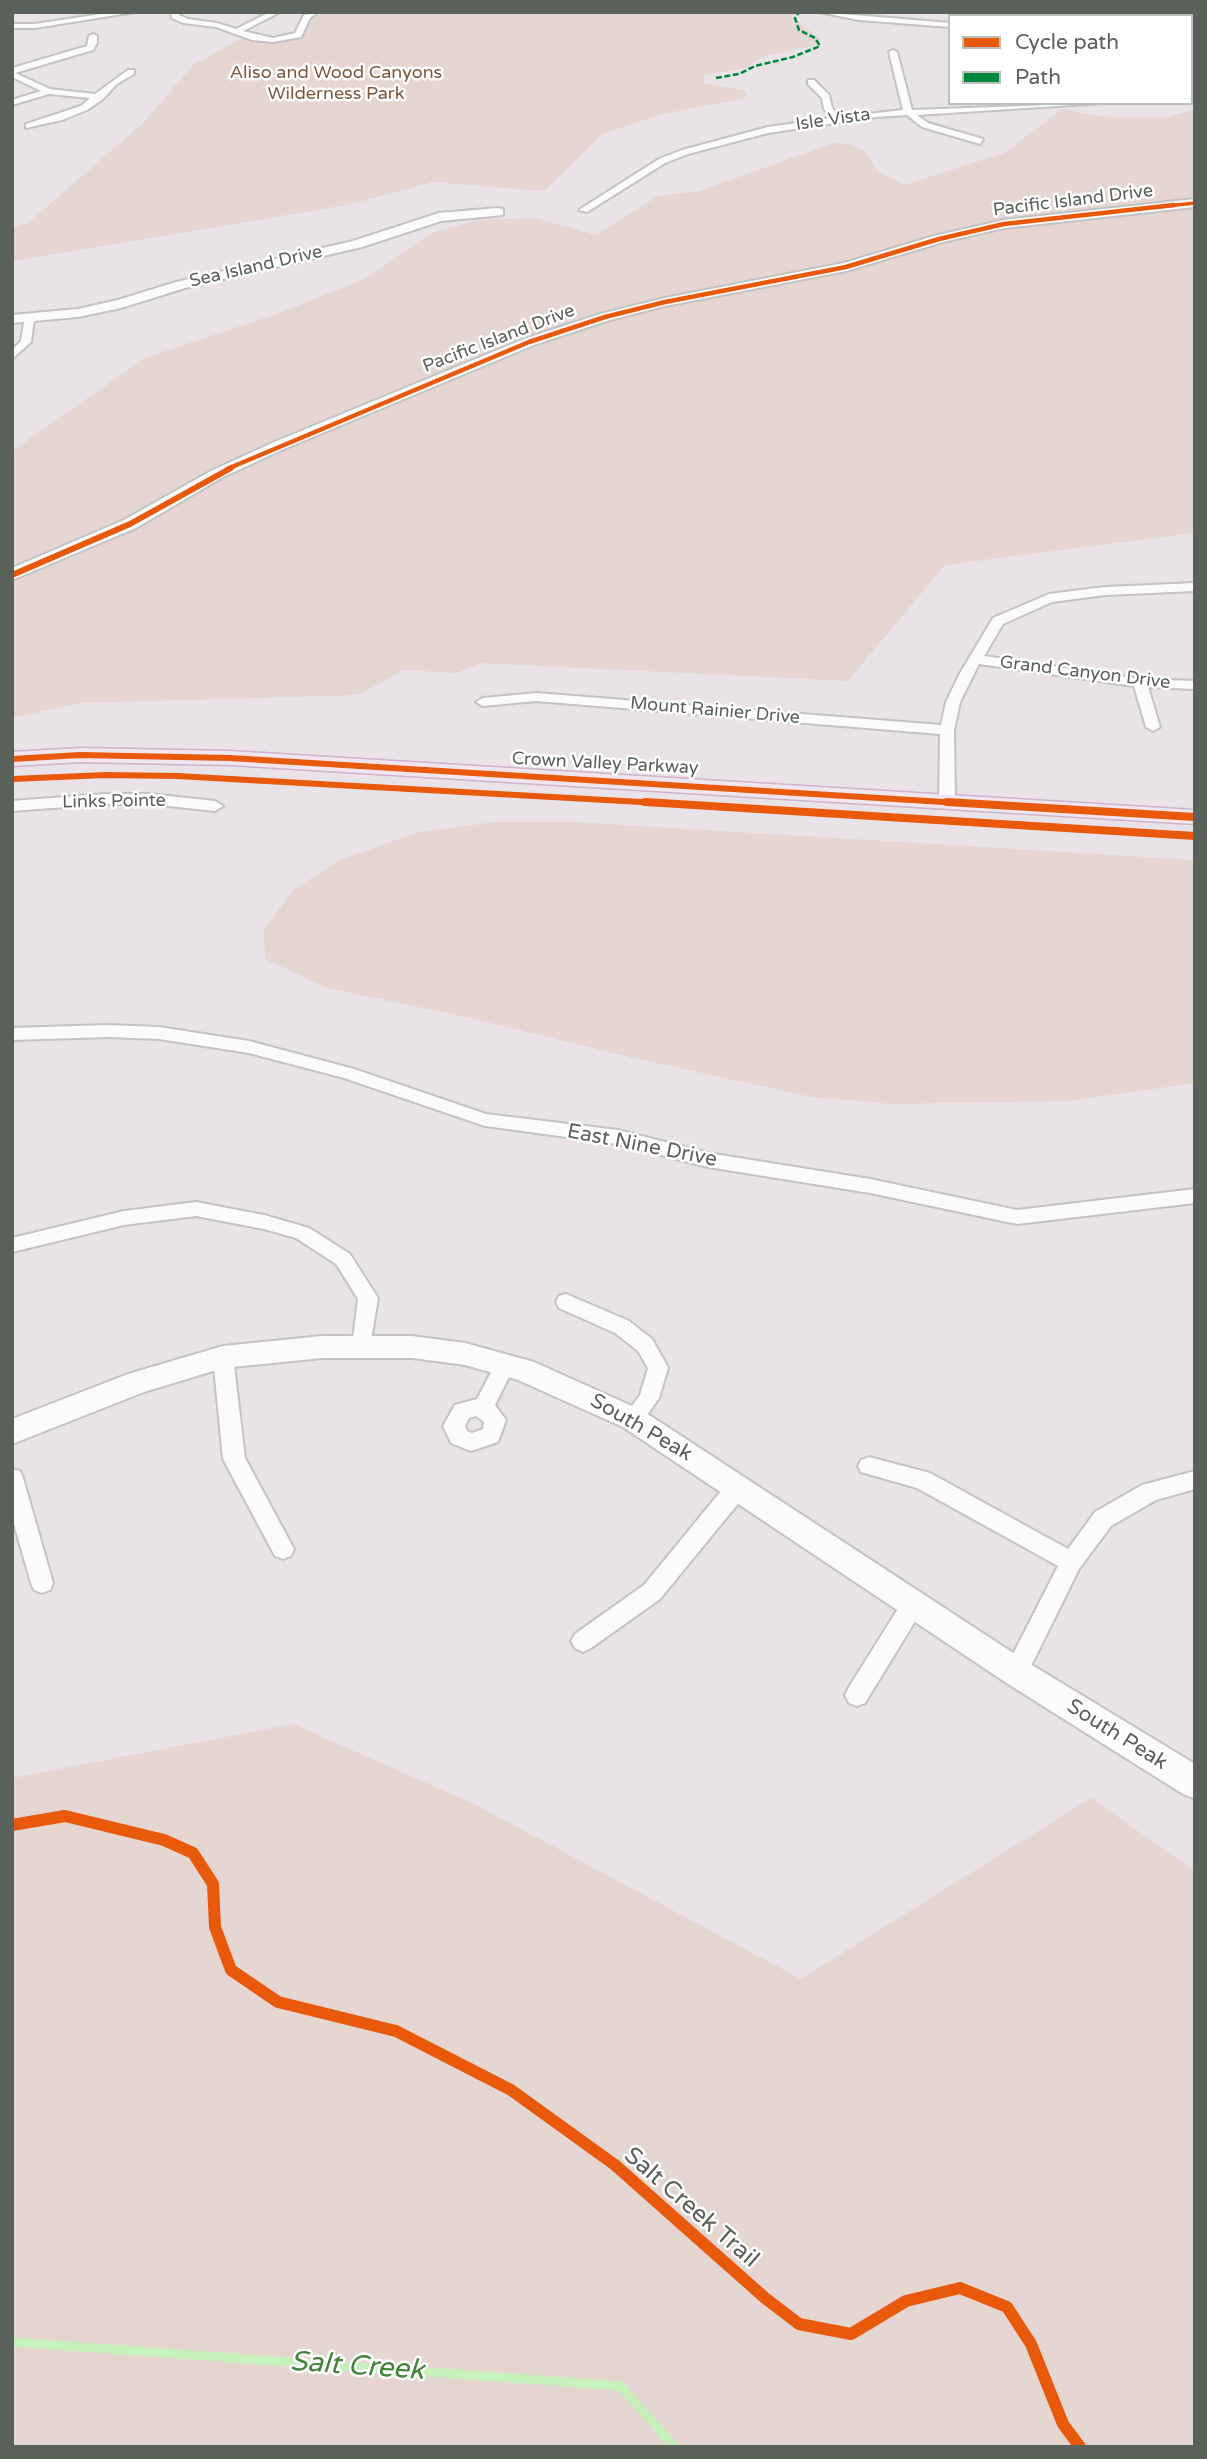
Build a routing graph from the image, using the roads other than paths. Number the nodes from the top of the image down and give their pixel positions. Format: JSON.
{"nodes":[{"id":1,"x":131,"y":12,"type":"edge"},
{"id":2,"x":175,"y":12,"type":"edge"},
{"id":3,"x":276,"y":12,"type":"edge"},
{"id":4,"x":314,"y":12,"type":"edge"},
{"id":5,"x":823,"y":12,"type":"edge"},
{"id":6,"x":948,"y":25,"type":"edge"},
{"id":7,"x":12,"y":26,"type":"edge"},
{"id":8,"x":238,"y":31,"type":"junction"},
{"id":9,"x":93,"y":36,"type":"dead end"},
{"id":10,"x":893,"y":52,"type":"dead end"},
{"id":11,"x":131,"y":72,"type":"dead end"},
{"id":12,"x":12,"y":73,"type":"edge"},
{"id":13,"x":23,"y":80,"type":"junction"},
{"id":14,"x":12,"y":82,"type":"edge"},
{"id":15,"x":811,"y":82,"type":"dead end"},
{"id":16,"x":48,"y":91,"type":"junction"},
{"id":17,"x":100,"y":97,"type":"junction"},
{"id":18,"x":12,"y":103,"type":"edge"},
{"id":19,"x":1034,"y":105,"type":"edge"},
{"id":20,"x":996,"y":106,"type":"edge"},
{"id":21,"x":908,"y":112,"type":"junction"},
{"id":22,"x":838,"y":118,"type":"junction"},
{"id":23,"x":29,"y":126,"type":"dead end"},
{"id":24,"x":980,"y":141,"type":"dead end"},
{"id":25,"x":1195,"y":203,"type":"edge"},
{"id":26,"x":584,"y":210,"type":"dead end"},
{"id":27,"x":498,"y":212,"type":"dead end"},
{"id":28,"x":12,"y":319,"type":"edge"},
{"id":29,"x":29,"y":319,"type":"junction"},
{"id":30,"x":12,"y":356,"type":"edge"},
{"id":31,"x":12,"y":575,"type":"edge"},
{"id":32,"x":1195,"y":587,"type":"edge"},
{"id":33,"x":974,"y":659,"type":"junction"},
{"id":34,"x":1140,"y":683,"type":"junction"},
{"id":35,"x":1195,"y":685,"type":"edge"},
{"id":36,"x":483,"y":702,"type":"dead end"},
{"id":37,"x":1153,"y":727,"type":"dead end"},
{"id":38,"x":947,"y":730,"type":"junction"},
{"id":39,"x":12,"y":759,"type":"edge"},
{"id":40,"x":12,"y":779,"type":"edge"},
{"id":41,"x":947,"y":801,"type":"junction"},
{"id":42,"x":12,"y":806,"type":"edge"},
{"id":43,"x":215,"y":806,"type":"dead end"},
{"id":44,"x":811,"y":811,"type":"junction"},
{"id":45,"x":1195,"y":817,"type":"edge"},
{"id":46,"x":1038,"y":826,"type":"junction"},
{"id":47,"x":1195,"y":836,"type":"edge"},
{"id":48,"x":12,"y":1034,"type":"edge"},
{"id":49,"x":1195,"y":1196,"type":"edge"},
{"id":50,"x":12,"y":1245,"type":"edge"},
{"id":51,"x":566,"y":1302,"type":"dead end"},
{"id":52,"x":362,"y":1347,"type":"junction"},
{"id":53,"x":223,"y":1357,"type":"junction"},
{"id":54,"x":505,"y":1365,"type":"junction"},
{"id":55,"x":482,"y":1408,"type":"dead end"},
{"id":56,"x":633,"y":1419,"type":"junction"},
{"id":57,"x":12,"y":1432,"type":"edge"},
{"id":58,"x":869,"y":1466,"type":"dead end"},
{"id":59,"x":12,"y":1478,"type":"edge"},
{"id":60,"x":1195,"y":1480,"type":"edge"},
{"id":61,"x":738,"y":1487,"type":"junction"},
{"id":62,"x":283,"y":1549,"type":"dead end"},
{"id":63,"x":1071,"y":1562,"type":"junction"},
{"id":64,"x":42,"y":1583,"type":"dead end"},
{"id":65,"x":914,"y":1603,"type":"junction"},
{"id":66,"x":583,"y":1641,"type":"dead end"},
{"id":67,"x":1016,"y":1672,"type":"junction"},
{"id":68,"x":857,"y":1695,"type":"dead end"},
{"id":69,"x":1195,"y":1783,"type":"edge"}],
"edges":[{"from":1,"to":7,"type":"street"},
{"from":2,"to":8,"type":"street"},
{"from":3,"to":8,"type":"street"},
{"from":4,"to":8,"type":"street"},
{"from":5,"to":6,"type":"street"},
{"from":9,"to":12,"type":"street"},
{"from":10,"to":21,"type":"street"},
{"from":11,"to":17,"type":"street"},
{"from":12,"to":13,"type":"street"},
{"from":13,"to":14,"type":"street"},
{"from":13,"to":16,"type":"street"},
{"from":15,"to":22,"type":"street"},
{"from":16,"to":17,"type":"street"},
{"from":16,"to":18,"type":"street"},
{"from":17,"to":23,"type":"street"},
{"from":19,"to":20,"type":"street","name":"Isle Vista"},
{"from":20,"to":21,"type":"street","name":"Isle Vista"},
{"from":21,"to":22,"type":"street","name":"Isle Vista"},
{"from":21,"to":24,"type":"street"},
{"from":22,"to":26,"type":"street","name":"Isle Vista"},
{"from":25,"to":31,"type":"main road","name":"Pacific Island Drive"},
{"from":27,"to":29,"type":"main road","name":"Sea Island Drive"},
{"from":28,"to":29,"type":"main road","name":"Sea Island Drive"},
{"from":29,"to":30,"type":"street"},
{"from":32,"to":33,"type":"street"},
{"from":33,"to":34,"type":"street","name":"Grand Canyon Drive"},
{"from":33,"to":38,"type":"street"},
{"from":34,"to":35,"type":"street","name":"Grand Canyon Drive"},
{"from":34,"to":37,"type":"street"},
{"from":36,"to":38,"type":"street","name":"Mount Rainier Drive"},
{"from":38,"to":41,"type":"street"},
{"from":39,"to":41,"type":"main road","name":"Crown Valley Parkway"},
{"from":40,"to":44,"type":"main road","name":"Crown Valley Parkway"},
{"from":41,"to":44,"type":"main road"},
{"from":41,"to":45,"type":"main road","name":"Crown Valley Parkway"},
{"from":41,"to":46,"type":"main road"},
{"from":42,"to":43,"type":"street","name":"Links Pointe"},
{"from":44,"to":46,"type":"main road","name":"Crown Valley Parkway"},
{"from":46,"to":47,"type":"main road","name":"Crown Valley Parkway"},
{"from":48,"to":49,"type":"street","name":"East Nine Drive"},
{"from":50,"to":52,"type":"street"},
{"from":51,"to":56,"type":"street"},
{"from":52,"to":53,"type":"street","name":"South Peak"},
{"from":52,"to":54,"type":"street","name":"South Peak"},
{"from":53,"to":57,"type":"street","name":"South Peak"},
{"from":53,"to":62,"type":"street"},
{"from":54,"to":55,"type":"street"},
{"from":54,"to":56,"type":"street","name":"South Peak"},
{"from":56,"to":61,"type":"street","name":"South Peak"},
{"from":58,"to":63,"type":"street"},
{"from":59,"to":64,"type":"street"},
{"from":60,"to":63,"type":"street"},
{"from":61,"to":65,"type":"street","name":"South Peak"},
{"from":61,"to":66,"type":"street"},
{"from":63,"to":67,"type":"street"},
{"from":65,"to":67,"type":"street","name":"South Peak"},
{"from":65,"to":68,"type":"street"},
{"from":67,"to":69,"type":"street","name":"South Peak"}]}
